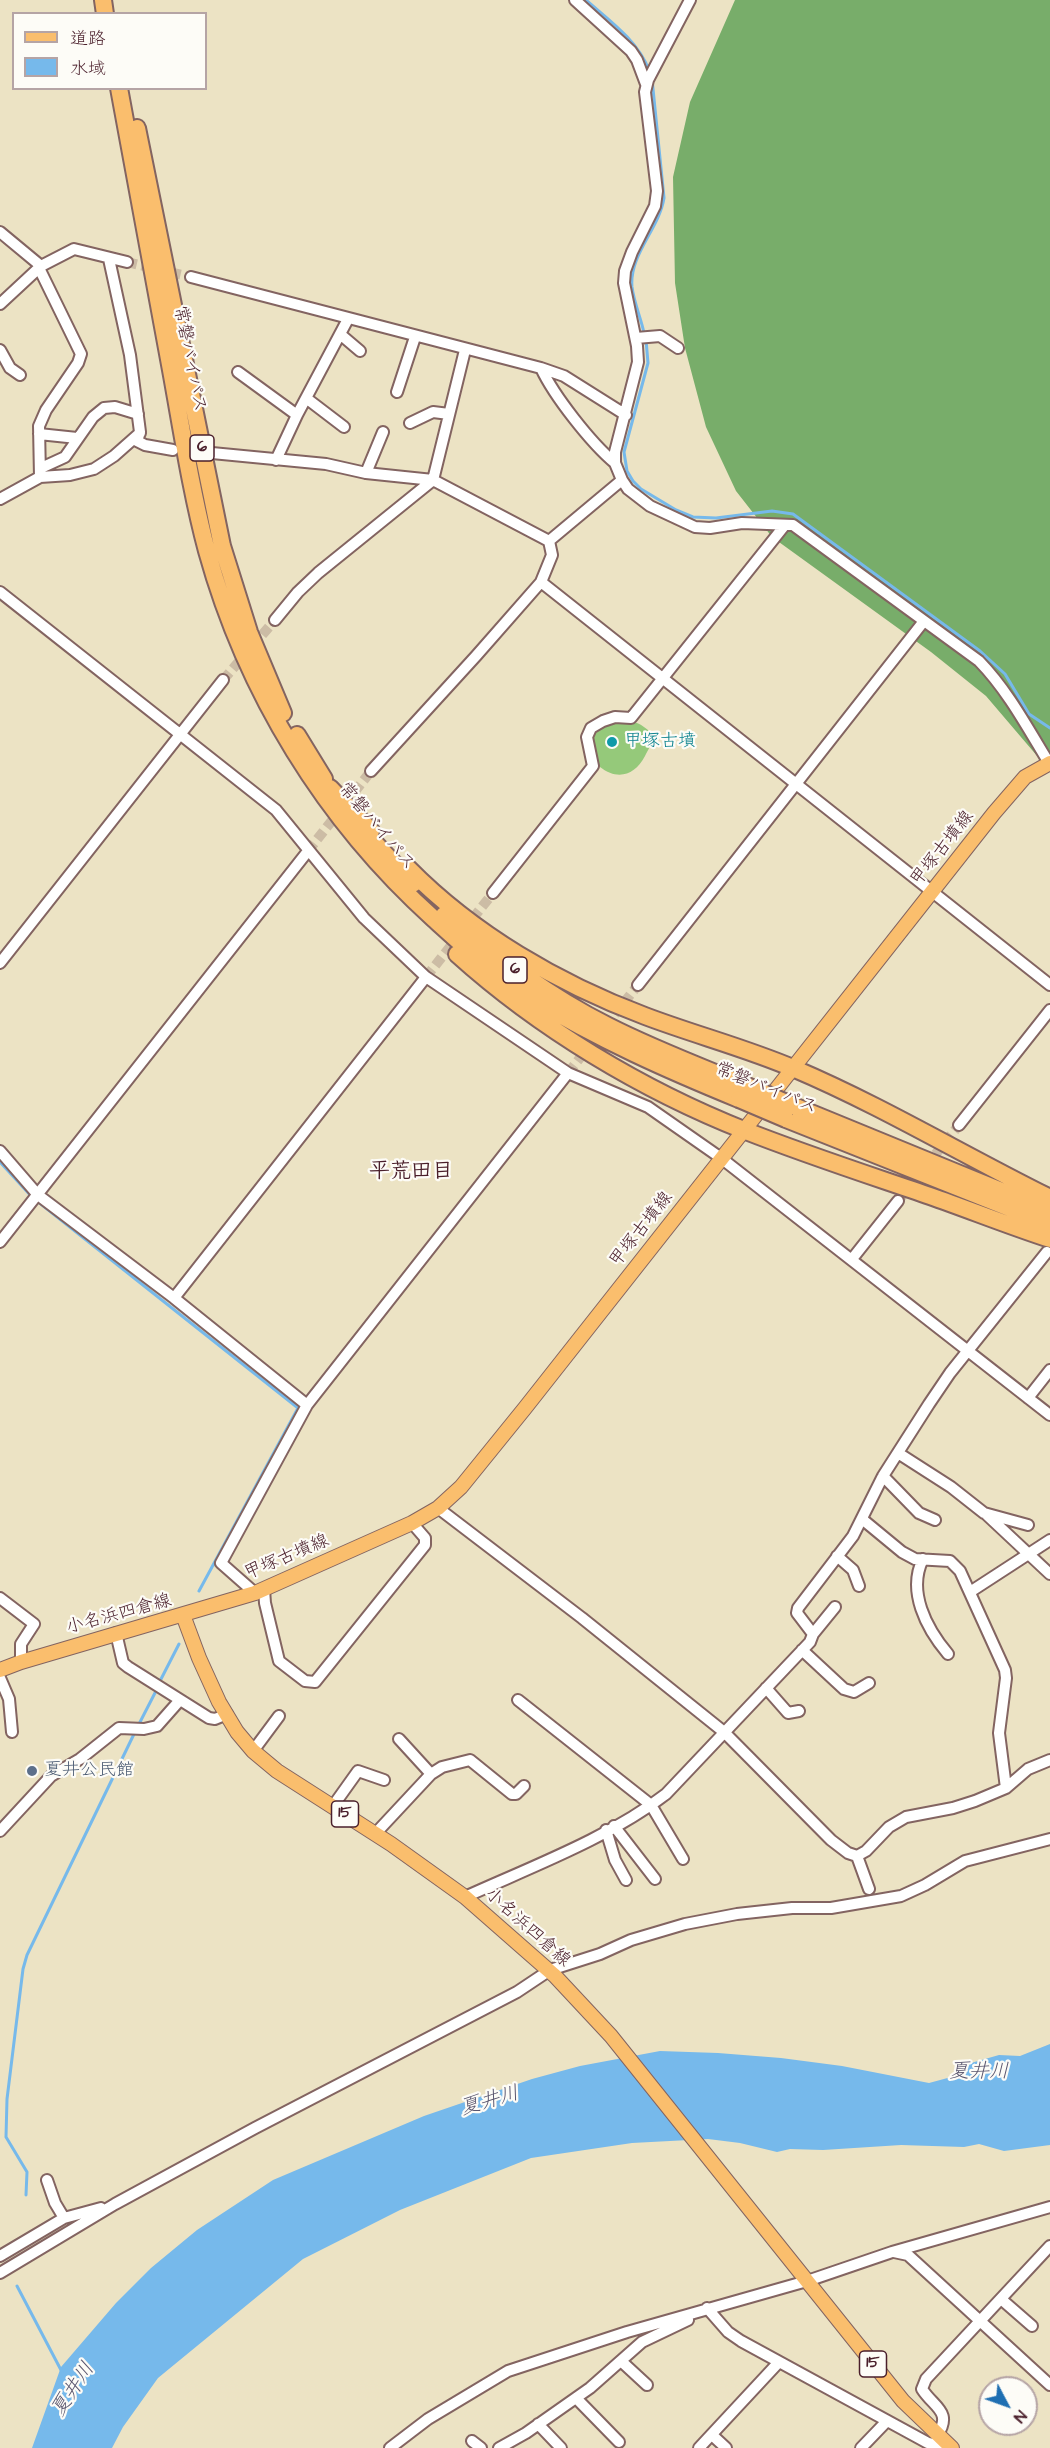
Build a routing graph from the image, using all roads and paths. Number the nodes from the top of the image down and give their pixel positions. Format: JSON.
{"nodes":[{"id":1,"x":574,"y":0,"type":"edge"},
{"id":2,"x":690,"y":0,"type":"edge"},
{"id":3,"x":649,"y":78,"type":"junction"},
{"id":4,"x":119,"y":90,"type":"edge"},
{"id":5,"x":130,"y":90,"type":"edge"},
{"id":6,"x":0,"y":232,"type":"edge"},
{"id":7,"x":109,"y":259,"type":"junction"},
{"id":8,"x":127,"y":262,"type":"tunnel mouth"},
{"id":9,"x":40,"y":267,"type":"junction"},
{"id":10,"x":191,"y":277,"type":"tunnel mouth"},
{"id":11,"x":0,"y":304,"type":"edge"},
{"id":12,"x":348,"y":319,"type":"junction"},
{"id":13,"x":339,"y":334,"type":"junction"},
{"id":14,"x":415,"y":337,"type":"junction"},
{"id":15,"x":641,"y":337,"type":"junction"},
{"id":16,"x":678,"y":348,"type":"dead end"},
{"id":17,"x":0,"y":350,"type":"edge"},
{"id":18,"x":465,"y":350,"type":"junction"},
{"id":19,"x":360,"y":351,"type":"dead end"},
{"id":20,"x":541,"y":368,"type":"junction"},
{"id":21,"x":238,"y":372,"type":"dead end"},
{"id":22,"x":20,"y":375,"type":"dead end"},
{"id":23,"x":397,"y":392,"type":"dead end"},
{"id":24,"x":306,"y":398,"type":"junction"},
{"id":25,"x":138,"y":414,"type":"junction"},
{"id":26,"x":297,"y":414,"type":"junction"},
{"id":27,"x":449,"y":414,"type":"junction"},
{"id":28,"x":626,"y":415,"type":"junction"},
{"id":29,"x":410,"y":423,"type":"dead end"},
{"id":30,"x":344,"y":427,"type":"dead end"},
{"id":31,"x":140,"y":432,"type":"junction"},
{"id":32,"x":383,"y":432,"type":"dead end"},
{"id":33,"x":39,"y":434,"type":"junction"},
{"id":34,"x":77,"y":438,"type":"junction"},
{"id":35,"x":173,"y":450,"type":"dead end"},
{"id":36,"x":212,"y":453,"type":"dead end"},
{"id":37,"x":276,"y":460,"type":"junction"},
{"id":38,"x":615,"y":463,"type":"junction"},
{"id":39,"x":41,"y":473,"type":"junction"},
{"id":40,"x":366,"y":473,"type":"junction"},
{"id":41,"x":433,"y":480,"type":"junction"},
{"id":42,"x":622,"y":480,"type":"junction"},
{"id":43,"x":0,"y":499,"type":"edge"},
{"id":44,"x":785,"y":525,"type":"junction"},
{"id":45,"x":549,"y":541,"type":"junction"},
{"id":46,"x":541,"y":582,"type":"junction"},
{"id":47,"x":0,"y":592,"type":"edge"},
{"id":48,"x":275,"y":620,"type":"tunnel mouth"},
{"id":49,"x":924,"y":621,"type":"junction"},
{"id":50,"x":662,"y":679,"type":"junction"},
{"id":51,"x":223,"y":680,"type":"tunnel mouth"},
{"id":52,"x":180,"y":733,"type":"junction"},
{"id":53,"x":1050,"y":763,"type":"edge"},
{"id":54,"x":302,"y":764,"type":"junction"},
{"id":55,"x":371,"y":771,"type":"tunnel mouth"},
{"id":56,"x":798,"y":783,"type":"junction"},
{"id":57,"x":330,"y":788,"type":"junction"},
{"id":58,"x":308,"y":851,"type":"junction"},
{"id":59,"x":493,"y":893,"type":"tunnel mouth"},
{"id":60,"x":933,"y":893,"type":"junction"},
{"id":61,"x":0,"y":963,"type":"edge"},
{"id":62,"x":426,"y":976,"type":"junction"},
{"id":63,"x":638,"y":984,"type":"tunnel mouth"},
{"id":64,"x":1050,"y":985,"type":"edge"},
{"id":65,"x":1050,"y":1010,"type":"edge"},
{"id":66,"x":793,"y":1068,"type":"junction"},
{"id":67,"x":568,"y":1073,"type":"junction"},
{"id":68,"x":743,"y":1093,"type":"junction"},
{"id":69,"x":791,"y":1113,"type":"junction"},
{"id":70,"x":959,"y":1125,"type":"tunnel mouth"},
{"id":71,"x":744,"y":1131,"type":"junction"},
{"id":72,"x":0,"y":1151,"type":"edge"},
{"id":73,"x":721,"y":1158,"type":"junction"},
{"id":74,"x":1050,"y":1197,"type":"edge"},
{"id":75,"x":35,"y":1198,"type":"junction"},
{"id":76,"x":898,"y":1201,"type":"tunnel mouth"},
{"id":77,"x":1050,"y":1211,"type":"edge"},
{"id":78,"x":1050,"y":1224,"type":"edge"},
{"id":79,"x":0,"y":1242,"type":"edge"},
{"id":80,"x":1049,"y":1246,"type":"edge"},
{"id":81,"x":852,"y":1260,"type":"junction"},
{"id":82,"x":174,"y":1298,"type":"junction"},
{"id":83,"x":968,"y":1352,"type":"junction"},
{"id":84,"x":1050,"y":1370,"type":"edge"},
{"id":85,"x":1028,"y":1398,"type":"junction"},
{"id":86,"x":307,"y":1405,"type":"junction"},
{"id":87,"x":1050,"y":1415,"type":"edge"},
{"id":88,"x":898,"y":1453,"type":"junction"},
{"id":89,"x":883,"y":1476,"type":"junction"},
{"id":90,"x":438,"y":1508,"type":"junction"},
{"id":91,"x":984,"y":1513,"type":"junction"},
{"id":92,"x":862,"y":1520,"type":"junction"},
{"id":93,"x":935,"y":1520,"type":"dead end"},
{"id":94,"x":412,"y":1522,"type":"junction"},
{"id":95,"x":1028,"y":1525,"type":"dead end"},
{"id":96,"x":1050,"y":1540,"type":"edge"},
{"id":97,"x":1028,"y":1553,"type":"junction"},
{"id":98,"x":837,"y":1556,"type":"junction"},
{"id":99,"x":923,"y":1559,"type":"junction"},
{"id":100,"x":1050,"y":1574,"type":"edge"},
{"id":101,"x":859,"y":1586,"type":"dead end"},
{"id":102,"x":259,"y":1591,"type":"junction"},
{"id":103,"x":970,"y":1592,"type":"junction"},
{"id":104,"x":0,"y":1598,"type":"edge"},
{"id":105,"x":835,"y":1607,"type":"dead end"},
{"id":106,"x":183,"y":1615,"type":"junction"},
{"id":107,"x":116,"y":1633,"type":"junction"},
{"id":108,"x":813,"y":1634,"type":"junction"},
{"id":109,"x":802,"y":1650,"type":"junction"},
{"id":110,"x":948,"y":1654,"type":"dead end"},
{"id":111,"x":21,"y":1662,"type":"junction"},
{"id":112,"x":0,"y":1670,"type":"edge"},
{"id":113,"x":0,"y":1678,"type":"edge"},
{"id":114,"x":869,"y":1683,"type":"dead end"},
{"id":115,"x":766,"y":1688,"type":"junction"},
{"id":116,"x":180,"y":1700,"type":"junction"},
{"id":117,"x":518,"y":1700,"type":"dead end"},
{"id":118,"x":800,"y":1711,"type":"dead end"},
{"id":119,"x":226,"y":1714,"type":"junction"},
{"id":120,"x":279,"y":1716,"type":"dead end"},
{"id":121,"x":12,"y":1732,"type":"dead end"},
{"id":122,"x":724,"y":1732,"type":"junction"},
{"id":123,"x":399,"y":1739,"type":"dead end"},
{"id":124,"x":253,"y":1751,"type":"junction"},
{"id":125,"x":1050,"y":1760,"type":"edge"},
{"id":126,"x":431,"y":1774,"type":"junction"},
{"id":127,"x":384,"y":1780,"type":"dead end"},
{"id":128,"x":524,"y":1786,"type":"dead end"},
{"id":129,"x":1006,"y":1788,"type":"junction"},
{"id":130,"x":651,"y":1805,"type":"junction"},
{"id":131,"x":333,"y":1806,"type":"junction"},
{"id":132,"x":610,"y":1828,"type":"junction"},
{"id":133,"x":0,"y":1831,"type":"edge"},
{"id":134,"x":375,"y":1834,"type":"junction"},
{"id":135,"x":1050,"y":1839,"type":"edge"},
{"id":136,"x":857,"y":1856,"type":"junction"},
{"id":137,"x":683,"y":1859,"type":"dead end"},
{"id":138,"x":655,"y":1879,"type":"dead end"},
{"id":139,"x":626,"y":1880,"type":"dead end"},
{"id":140,"x":869,"y":1889,"type":"dead end"},
{"id":141,"x":465,"y":1897,"type":"junction"},
{"id":142,"x":553,"y":1973,"type":"junction"},
{"id":143,"x":47,"y":2180,"type":"dead end"},
{"id":144,"x":116,"y":2204,"type":"junction"},
{"id":145,"x":1050,"y":2207,"type":"edge"},
{"id":146,"x":64,"y":2218,"type":"junction"},
{"id":147,"x":1050,"y":2246,"type":"edge"},
{"id":148,"x":892,"y":2252,"type":"junction"},
{"id":149,"x":0,"y":2256,"type":"edge"},
{"id":150,"x":0,"y":2274,"type":"edge"},
{"id":151,"x":804,"y":2277,"type":"junction"},
{"id":152,"x":1001,"y":2299,"type":"junction"},
{"id":153,"x":703,"y":2310,"type":"junction"},
{"id":154,"x":980,"y":2321,"type":"junction"},
{"id":155,"x":1032,"y":2326,"type":"dead end"},
{"id":156,"x":621,"y":2361,"type":"junction"},
{"id":157,"x":779,"y":2362,"type":"junction"},
{"id":158,"x":647,"y":2385,"type":"dead end"},
{"id":159,"x":1050,"y":2385,"type":"edge"},
{"id":160,"x":576,"y":2398,"type":"junction"},
{"id":161,"x":887,"y":2421,"type":"junction"},
{"id":162,"x":538,"y":2424,"type":"junction"},
{"id":163,"x":712,"y":2435,"type":"junction"},
{"id":164,"x":937,"y":2436,"type":"junction"},
{"id":165,"x":619,"y":2442,"type":"dead end"},
{"id":166,"x":390,"y":2448,"type":"edge"},
{"id":167,"x":499,"y":2448,"type":"edge"},
{"id":168,"x":561,"y":2448,"type":"edge"},
{"id":169,"x":699,"y":2448,"type":"edge"},
{"id":170,"x":726,"y":2448,"type":"edge"},
{"id":171,"x":861,"y":2448,"type":"edge"},
{"id":172,"x":951,"y":2448,"type":"edge"}],
"edges":[{"from":1,"to":3,"type":"street"},
{"from":2,"to":3,"type":"street"},
{"from":3,"to":15,"type":"street"},
{"from":4,"to":54,"type":"highway","name":"常磐バイパス","number":"6"},
{"from":5,"to":57,"type":"highway","name":"常磐バイパス","number":"6"},
{"from":6,"to":9,"type":"street"},
{"from":7,"to":8,"type":"street"},
{"from":7,"to":9,"type":"street"},
{"from":7,"to":25,"type":"street"},
{"from":9,"to":11,"type":"street"},
{"from":9,"to":33,"type":"street"},
{"from":10,"to":12,"type":"street"},
{"from":12,"to":13,"type":"street"},
{"from":12,"to":14,"type":"street"},
{"from":13,"to":19,"type":"street"},
{"from":13,"to":24,"type":"street"},
{"from":14,"to":18,"type":"street"},
{"from":14,"to":23,"type":"street"},
{"from":15,"to":16,"type":"street"},
{"from":15,"to":28,"type":"street"},
{"from":17,"to":22,"type":"street"},
{"from":18,"to":20,"type":"street"},
{"from":18,"to":27,"type":"street"},
{"from":20,"to":28,"type":"street"},
{"from":20,"to":38,"type":"street"},
{"from":21,"to":26,"type":"street"},
{"from":24,"to":26,"type":"street"},
{"from":24,"to":30,"type":"street"},
{"from":25,"to":31,"type":"street"},
{"from":25,"to":34,"type":"street"},
{"from":26,"to":37,"type":"street"},
{"from":27,"to":29,"type":"street"},
{"from":27,"to":41,"type":"street"},
{"from":28,"to":38,"type":"street"},
{"from":31,"to":35,"type":"street"},
{"from":31,"to":39,"type":"street"},
{"from":32,"to":40,"type":"street"},
{"from":33,"to":34,"type":"street"},
{"from":33,"to":39,"type":"street"},
{"from":34,"to":39,"type":"street"},
{"from":36,"to":37,"type":"street"},
{"from":37,"to":40,"type":"street"},
{"from":38,"to":42,"type":"street"},
{"from":39,"to":43,"type":"street"},
{"from":40,"to":41,"type":"street"},
{"from":41,"to":45,"type":"street"},
{"from":41,"to":48,"type":"street"},
{"from":42,"to":44,"type":"street"},
{"from":42,"to":45,"type":"street"},
{"from":44,"to":49,"type":"street"},
{"from":44,"to":50,"type":"street"},
{"from":45,"to":46,"type":"street"},
{"from":46,"to":50,"type":"street"},
{"from":46,"to":55,"type":"street"},
{"from":47,"to":52,"type":"street"},
{"from":49,"to":53,"type":"street"},
{"from":49,"to":56,"type":"street"},
{"from":50,"to":56,"type":"street"},
{"from":50,"to":59,"type":"street"},
{"from":51,"to":52,"type":"street"},
{"from":52,"to":58,"type":"street"},
{"from":52,"to":61,"type":"street"},
{"from":53,"to":60,"type":"main road","name":"甲塚古墳線"},
{"from":54,"to":68,"type":"highway","name":"常磐バイパス","number":"6"},
{"from":54,"to":71,"type":"highway"},
{"from":56,"to":60,"type":"street"},
{"from":56,"to":63,"type":"street"},
{"from":57,"to":66,"type":"highway"},
{"from":57,"to":68,"type":"highway","name":"常磐バイパス","number":"6"},
{"from":58,"to":62,"type":"street"},
{"from":58,"to":75,"type":"street"},
{"from":60,"to":64,"type":"street"},
{"from":60,"to":66,"type":"main road","name":"甲塚古墳線"},
{"from":62,"to":67,"type":"street"},
{"from":62,"to":82,"type":"street"},
{"from":65,"to":70,"type":"street"},
{"from":66,"to":71,"type":"main road","name":"甲塚古墳線"},
{"from":66,"to":74,"type":"highway"},
{"from":67,"to":73,"type":"street"},
{"from":67,"to":86,"type":"street"},
{"from":68,"to":69,"type":"highway","name":"常磐バイパス","number":"6","bridge":true},
{"from":69,"to":77,"type":"highway","name":"常磐バイパス","number":"6"},
{"from":69,"to":78,"type":"highway","name":"常磐バイパス","number":"6"},
{"from":71,"to":73,"type":"main road","name":"甲塚古墳線"},
{"from":71,"to":80,"type":"highway"},
{"from":72,"to":75,"type":"street"},
{"from":73,"to":81,"type":"street"},
{"from":73,"to":90,"type":"main road","name":"甲塚古墳線"},
{"from":75,"to":79,"type":"street"},
{"from":75,"to":82,"type":"street"},
{"from":76,"to":81,"type":"street"},
{"from":80,"to":83,"type":"street"},
{"from":81,"to":83,"type":"street"},
{"from":82,"to":86,"type":"street"},
{"from":83,"to":85,"type":"street"},
{"from":83,"to":88,"type":"street"},
{"from":84,"to":85,"type":"street"},
{"from":85,"to":87,"type":"street"},
{"from":86,"to":102,"type":"street"},
{"from":88,"to":89,"type":"street"},
{"from":88,"to":91,"type":"street"},
{"from":89,"to":92,"type":"street"},
{"from":89,"to":93,"type":"street"},
{"from":90,"to":94,"type":"main road","name":"甲塚古墳線"},
{"from":90,"to":122,"type":"street"},
{"from":91,"to":95,"type":"street"},
{"from":91,"to":97,"type":"street"},
{"from":92,"to":98,"type":"street"},
{"from":92,"to":99,"type":"street"},
{"from":94,"to":102,"type":"main road","name":"甲塚古墳線"},
{"from":94,"to":102,"type":"street"},
{"from":96,"to":97,"type":"street"},
{"from":97,"to":100,"type":"street"},
{"from":97,"to":103,"type":"street"},
{"from":98,"to":101,"type":"street"},
{"from":98,"to":108,"type":"street"},
{"from":99,"to":103,"type":"street"},
{"from":99,"to":110,"type":"street"},
{"from":102,"to":106,"type":"main road","name":"甲塚古墳線"},
{"from":103,"to":129,"type":"street"},
{"from":104,"to":111,"type":"street"},
{"from":105,"to":108,"type":"street"},
{"from":106,"to":107,"type":"main road","name":"小名浜四倉線"},
{"from":106,"to":119,"type":"main road","name":"小名浜四倉線","number":"15"},
{"from":107,"to":111,"type":"main road","name":"小名浜四倉線"},
{"from":107,"to":116,"type":"street"},
{"from":108,"to":109,"type":"street"},
{"from":109,"to":114,"type":"street"},
{"from":109,"to":115,"type":"street"},
{"from":111,"to":112,"type":"main road","name":"小名浜四倉線"},
{"from":113,"to":121,"type":"street"},
{"from":115,"to":118,"type":"street"},
{"from":115,"to":122,"type":"street"},
{"from":116,"to":119,"type":"street"},
{"from":116,"to":133,"type":"street"},
{"from":117,"to":130,"type":"street"},
{"from":119,"to":124,"type":"main road","name":"小名浜四倉線","number":"15"},
{"from":120,"to":124,"type":"street"},
{"from":122,"to":130,"type":"street"},
{"from":122,"to":136,"type":"street"},
{"from":123,"to":126,"type":"street"},
{"from":124,"to":131,"type":"main road","name":"小名浜四倉線","number":"15"},
{"from":125,"to":129,"type":"street"},
{"from":126,"to":128,"type":"street"},
{"from":126,"to":134,"type":"street"},
{"from":127,"to":131,"type":"street"},
{"from":129,"to":136,"type":"street"},
{"from":130,"to":132,"type":"street"},
{"from":130,"to":137,"type":"street"},
{"from":131,"to":134,"type":"main road","name":"小名浜四倉線","number":"15"},
{"from":132,"to":138,"type":"street"},
{"from":132,"to":139,"type":"street"},
{"from":132,"to":141,"type":"street"},
{"from":134,"to":141,"type":"main road","name":"小名浜四倉線","number":"15"},
{"from":135,"to":142,"type":"street"},
{"from":136,"to":140,"type":"street"},
{"from":141,"to":142,"type":"main road","name":"小名浜四倉線","number":"15"},
{"from":142,"to":144,"type":"street"},
{"from":142,"to":151,"type":"main road","name":"小名浜四倉線","number":"15"},
{"from":143,"to":146,"type":"street"},
{"from":144,"to":146,"type":"street"},
{"from":144,"to":150,"type":"street"},
{"from":145,"to":148,"type":"street"},
{"from":146,"to":149,"type":"street"},
{"from":147,"to":152,"type":"street"},
{"from":148,"to":151,"type":"street"},
{"from":148,"to":154,"type":"street"},
{"from":151,"to":153,"type":"street"},
{"from":151,"to":164,"type":"main road","name":"小名浜四倉線","number":"15"},
{"from":152,"to":154,"type":"street"},
{"from":152,"to":155,"type":"street"},
{"from":153,"to":156,"type":"street"},
{"from":153,"to":157,"type":"street"},
{"from":153,"to":166,"type":"street"},
{"from":154,"to":159,"type":"street"},
{"from":154,"to":164,"type":"street"},
{"from":156,"to":158,"type":"street"},
{"from":156,"to":160,"type":"street"},
{"from":157,"to":161,"type":"street"},
{"from":157,"to":163,"type":"street"},
{"from":160,"to":162,"type":"street"},
{"from":160,"to":165,"type":"street"},
{"from":161,"to":171,"type":"street"},
{"from":161,"to":172,"type":"street"},
{"from":162,"to":167,"type":"street"},
{"from":162,"to":168,"type":"street"},
{"from":163,"to":169,"type":"street"},
{"from":163,"to":170,"type":"street"},
{"from":164,"to":172,"type":"main road","name":"小名浜四倉線","number":"15"}]}
